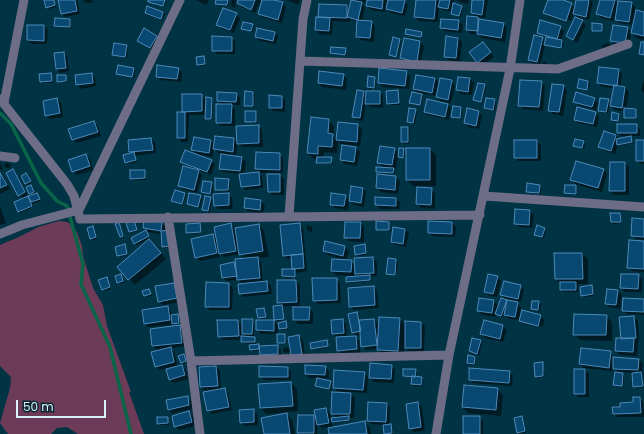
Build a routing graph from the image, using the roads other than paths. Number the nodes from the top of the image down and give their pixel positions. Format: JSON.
{"nodes":[{"id":1,"x":24,"y":0,"type":"edge"},
{"id":2,"x":180,"y":0,"type":"edge"},
{"id":3,"x":307,"y":0,"type":"edge"},
{"id":4,"x":520,"y":0,"type":"edge"},
{"id":5,"x":628,"y":44,"type":"dead end"},
{"id":6,"x":300,"y":61,"type":"junction"},
{"id":7,"x":510,"y":69,"type":"junction"},
{"id":8,"x":2,"y":101,"type":"edge"},
{"id":9,"x":0,"y":156,"type":"edge"},
{"id":10,"x":15,"y":158,"type":"dead end"},
{"id":11,"x":484,"y":196,"type":"junction"},
{"id":12,"x":644,"y":207,"type":"edge"},
{"id":13,"x":79,"y":210,"type":"junction"},
{"id":14,"x":480,"y":215,"type":"junction"},
{"id":15,"x":290,"y":216,"type":"junction"},
{"id":16,"x":168,"y":217,"type":"junction"},
{"id":17,"x":0,"y":234,"type":"edge"},
{"id":18,"x":449,"y":355,"type":"junction"},
{"id":19,"x":191,"y":361,"type":"junction"},
{"id":20,"x":200,"y":434,"type":"edge"},
{"id":21,"x":436,"y":434,"type":"edge"}],
"edges":[{"from":1,"to":8,"type":"street"},
{"from":2,"to":13,"type":"street"},
{"from":3,"to":6,"type":"street"},
{"from":4,"to":7,"type":"street"},
{"from":5,"to":7,"type":"street"},
{"from":6,"to":7,"type":"street"},
{"from":6,"to":15,"type":"street"},
{"from":7,"to":11,"type":"street"},
{"from":8,"to":13,"type":"street"},
{"from":9,"to":10,"type":"street"},
{"from":11,"to":12,"type":"street"},
{"from":11,"to":14,"type":"street"},
{"from":13,"to":16,"type":"street"},
{"from":13,"to":17,"type":"street"},
{"from":14,"to":15,"type":"street"},
{"from":14,"to":18,"type":"street"},
{"from":15,"to":16,"type":"street"},
{"from":16,"to":19,"type":"street"},
{"from":18,"to":19,"type":"street"},
{"from":18,"to":21,"type":"street"},
{"from":19,"to":20,"type":"street"}]}
